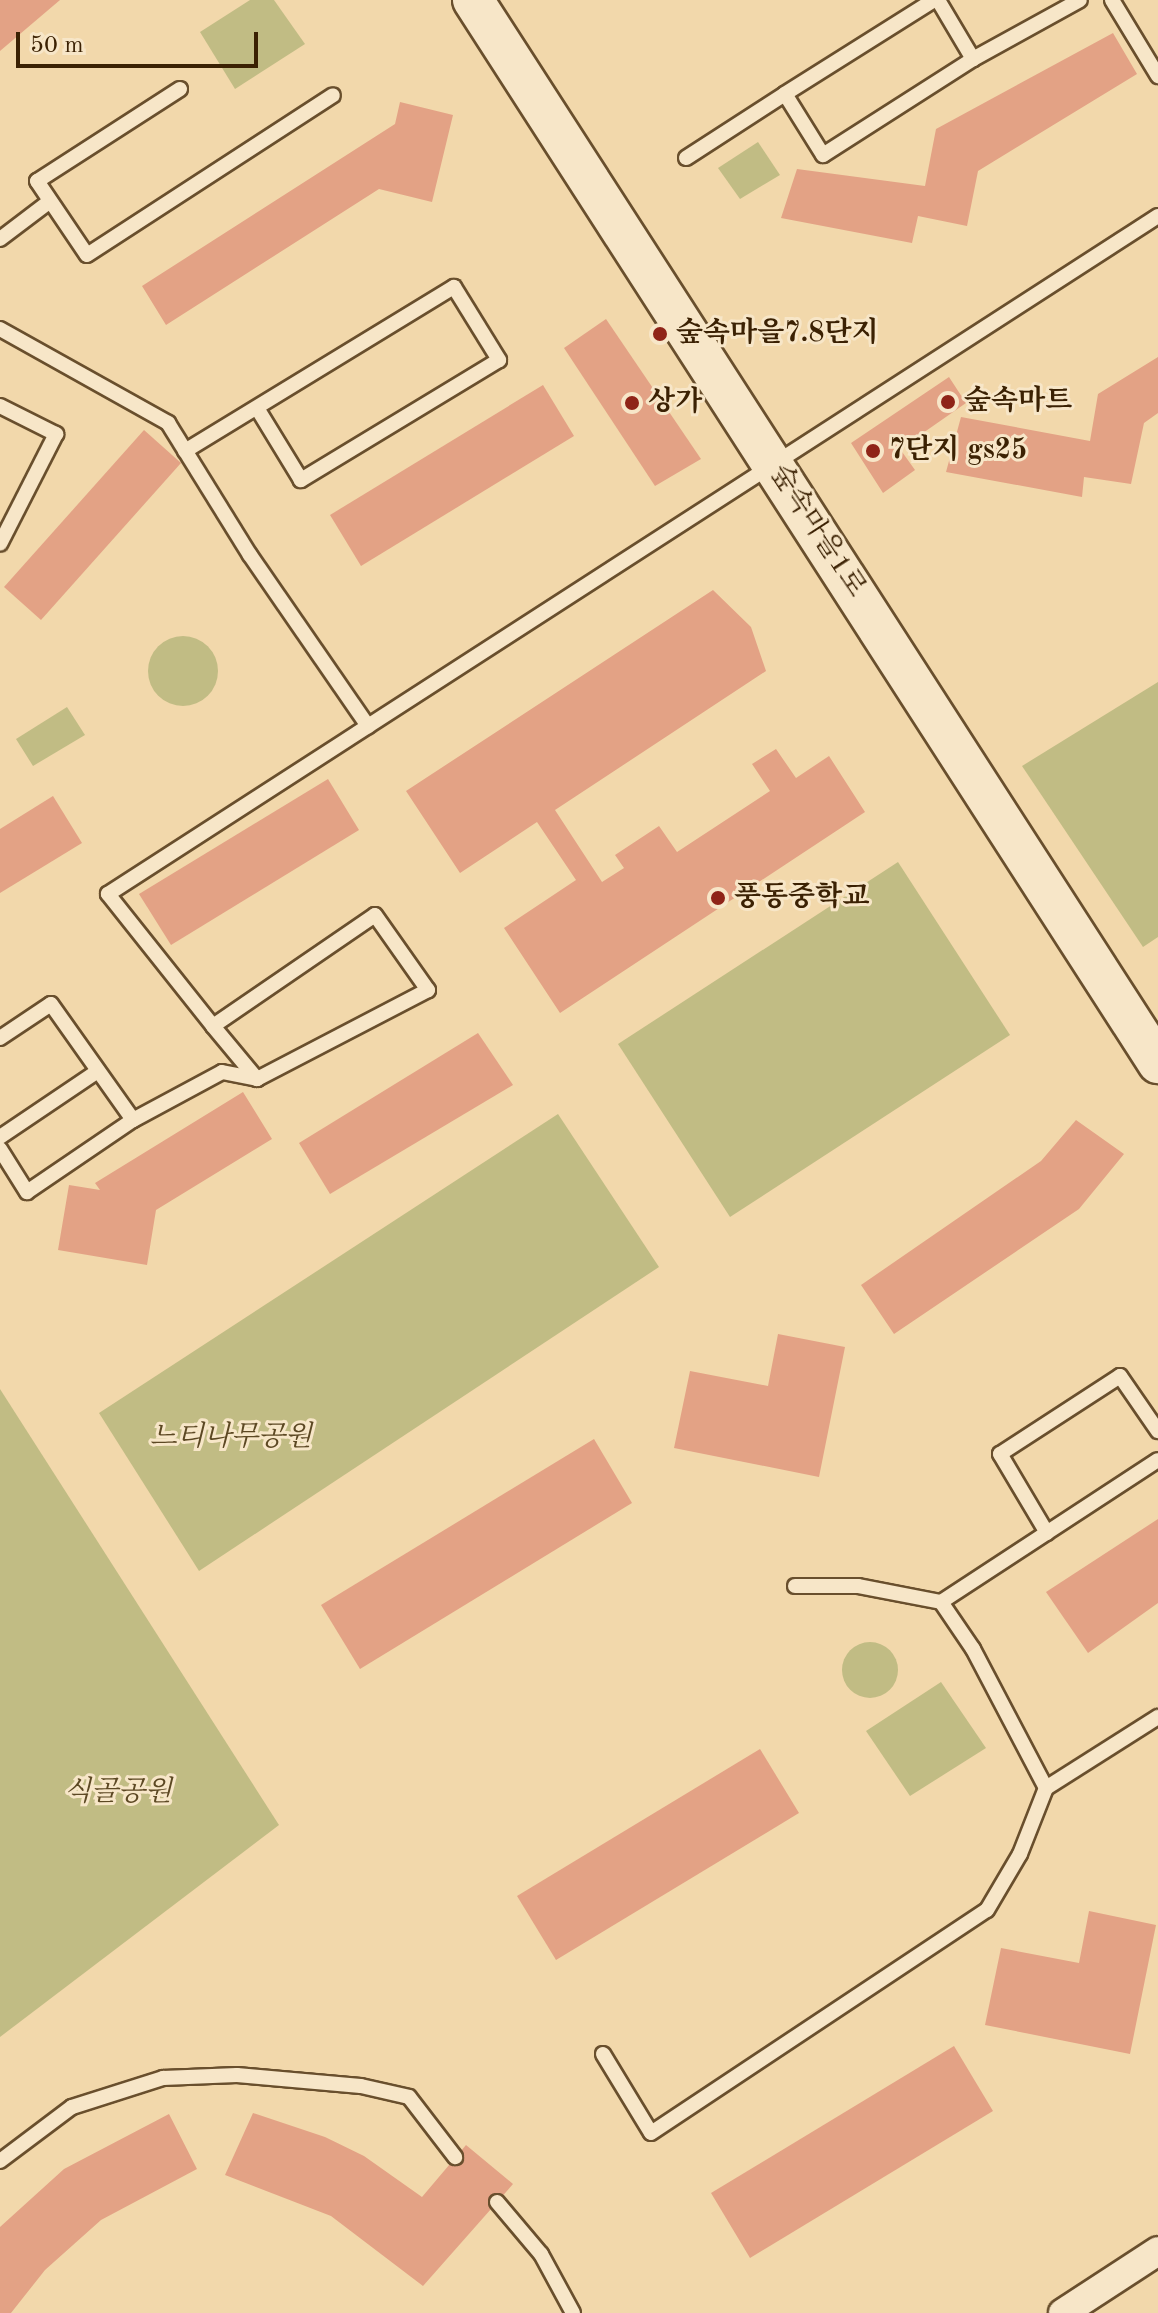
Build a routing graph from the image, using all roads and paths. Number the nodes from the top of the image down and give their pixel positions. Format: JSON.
{"nodes":[{"id":1,"x":473,"y":0,"type":"edge"},
{"id":2,"x":936,"y":0,"type":"edge"},
{"id":3,"x":1080,"y":0,"type":"edge"},
{"id":4,"x":1112,"y":0,"type":"edge"},
{"id":5,"x":973,"y":59,"type":"junction"},
{"id":6,"x":1158,"y":76,"type":"edge"},
{"id":7,"x":180,"y":89,"type":"dead end"},
{"id":8,"x":785,"y":94,"type":"junction"},
{"id":9,"x":333,"y":95,"type":"dead end"},
{"id":10,"x":686,"y":158,"type":"dead end"},
{"id":11,"x":49,"y":202,"type":"junction"},
{"id":12,"x":1158,"y":216,"type":"edge"},
{"id":13,"x":0,"y":239,"type":"edge"},
{"id":14,"x":0,"y":329,"type":"edge"},
{"id":15,"x":0,"y":406,"type":"edge"},
{"id":16,"x":257,"y":408,"type":"junction"},
{"id":17,"x":185,"y":451,"type":"junction"},
{"id":18,"x":775,"y":465,"type":"junction"},
{"id":19,"x":0,"y":544,"type":"edge"},
{"id":20,"x":368,"y":726,"type":"junction"},
{"id":21,"x":213,"y":1026,"type":"junction"},
{"id":22,"x":0,"y":1038,"type":"edge"},
{"id":23,"x":1158,"y":1063,"type":"edge"},
{"id":24,"x":98,"y":1071,"type":"junction"},
{"id":25,"x":257,"y":1079,"type":"junction"},
{"id":26,"x":133,"y":1120,"type":"junction"},
{"id":27,"x":0,"y":1137,"type":"edge"},
{"id":28,"x":0,"y":1149,"type":"edge"},
{"id":29,"x":1158,"y":1431,"type":"edge"},
{"id":30,"x":1158,"y":1460,"type":"edge"},
{"id":31,"x":1047,"y":1533,"type":"junction"},
{"id":32,"x":795,"y":1586,"type":"dead end"},
{"id":33,"x":941,"y":1602,"type":"junction"},
{"id":34,"x":1156,"y":1723,"type":"edge"},
{"id":35,"x":1046,"y":1788,"type":"junction"},
{"id":36,"x":603,"y":2054,"type":"dead end"},
{"id":37,"x":455,"y":2157,"type":"dead end"},
{"id":38,"x":0,"y":2161,"type":"edge"},
{"id":39,"x":497,"y":2202,"type":"dead end"},
{"id":40,"x":1158,"y":2251,"type":"edge"},
{"id":41,"x":573,"y":2313,"type":"edge"},
{"id":42,"x":1063,"y":2313,"type":"edge"}],
"edges":[{"from":1,"to":18,"type":"street","name":"숲속마을1로"},
{"from":2,"to":5,"type":"lane"},
{"from":2,"to":8,"type":"lane"},
{"from":3,"to":5,"type":"lane"},
{"from":4,"to":6,"type":"lane"},
{"from":5,"to":8,"type":"lane"},
{"from":7,"to":11,"type":"lane"},
{"from":8,"to":10,"type":"lane"},
{"from":9,"to":11,"type":"lane"},
{"from":11,"to":13,"type":"lane"},
{"from":12,"to":18,"type":"lane"},
{"from":14,"to":17,"type":"lane"},
{"from":15,"to":19,"type":"lane"},
{"from":16,"to":16,"type":"lane"},
{"from":16,"to":17,"type":"lane"},
{"from":17,"to":20,"type":"lane"},
{"from":18,"to":20,"type":"lane"},
{"from":18,"to":23,"type":"street","name":"숲속마을1로"},
{"from":20,"to":21,"type":"lane"},
{"from":21,"to":25,"type":"lane"},
{"from":21,"to":25,"type":"lane"},
{"from":22,"to":24,"type":"lane"},
{"from":24,"to":26,"type":"lane"},
{"from":24,"to":27,"type":"lane"},
{"from":25,"to":26,"type":"lane"},
{"from":26,"to":28,"type":"lane"},
{"from":29,"to":31,"type":"lane"},
{"from":30,"to":31,"type":"lane"},
{"from":31,"to":33,"type":"lane"},
{"from":32,"to":33,"type":"lane"},
{"from":33,"to":35,"type":"lane"},
{"from":34,"to":35,"type":"lane"},
{"from":35,"to":36,"type":"lane"},
{"from":37,"to":38,"type":"lane"},
{"from":39,"to":41,"type":"lane"},
{"from":40,"to":42,"type":"street"}]}
